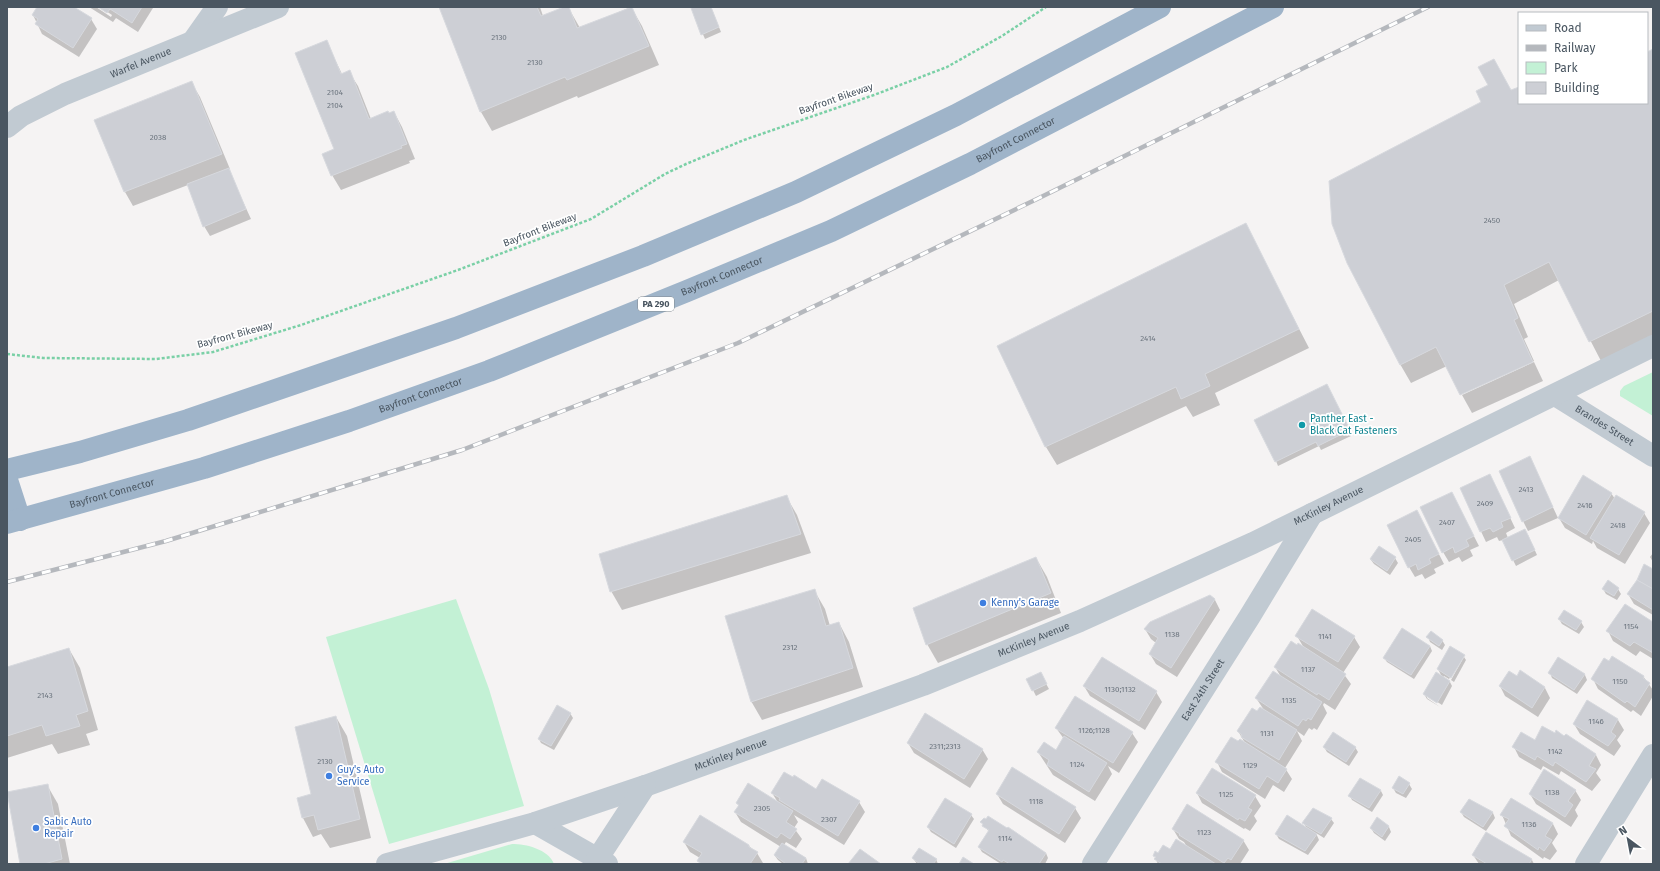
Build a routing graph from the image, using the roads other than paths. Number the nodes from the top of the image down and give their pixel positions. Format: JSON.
{"nodes":[{"id":1,"x":217,"y":7,"type":"edge"},
{"id":2,"x":278,"y":7,"type":"edge"},
{"id":3,"x":1160,"y":7,"type":"edge"},
{"id":4,"x":1273,"y":7,"type":"edge"},
{"id":5,"x":193,"y":41,"type":"junction"},
{"id":6,"x":7,"y":127,"type":"edge"},
{"id":7,"x":1653,"y":346,"type":"edge"},
{"id":8,"x":1556,"y":395,"type":"junction"},
{"id":9,"x":1653,"y":456,"type":"edge"},
{"id":10,"x":7,"y":470,"type":"edge"},
{"id":11,"x":7,"y":480,"type":"edge"},
{"id":12,"x":1312,"y":514,"type":"junction"},
{"id":13,"x":13,"y":521,"type":"edge"},
{"id":14,"x":1653,"y":755,"type":"edge"},
{"id":15,"x":645,"y":786,"type":"junction"},
{"id":16,"x":535,"y":823,"type":"junction"},
{"id":17,"x":600,"y":862,"type":"edge"},
{"id":18,"x":387,"y":864,"type":"edge"},
{"id":19,"x":1092,"y":864,"type":"edge"},
{"id":20,"x":1586,"y":864,"type":"edge"}],
"edges":[{"from":1,"to":5,"type":"street"},
{"from":2,"to":5,"type":"street","name":"Warfel Avenue"},
{"from":3,"to":10,"type":"highway"},
{"from":4,"to":13,"type":"highway","name":"Bayfront Connector","number":"PA 290"},
{"from":5,"to":6,"type":"street","name":"Warfel Avenue"},
{"from":7,"to":8,"type":"street","name":"McKinley Avenue"},
{"from":8,"to":9,"type":"street","name":"Brandes Street"},
{"from":8,"to":12,"type":"street","name":"McKinley Avenue"},
{"from":11,"to":13,"type":"highway"},
{"from":12,"to":15,"type":"street","name":"McKinley Avenue"},
{"from":12,"to":19,"type":"street","name":"East 24th Street"},
{"from":14,"to":20,"type":"street"},
{"from":15,"to":16,"type":"street","name":"McKinley Avenue"},
{"from":15,"to":17,"type":"street"},
{"from":16,"to":17,"type":"street"},
{"from":16,"to":18,"type":"street","name":"McKinley Avenue"}]}
